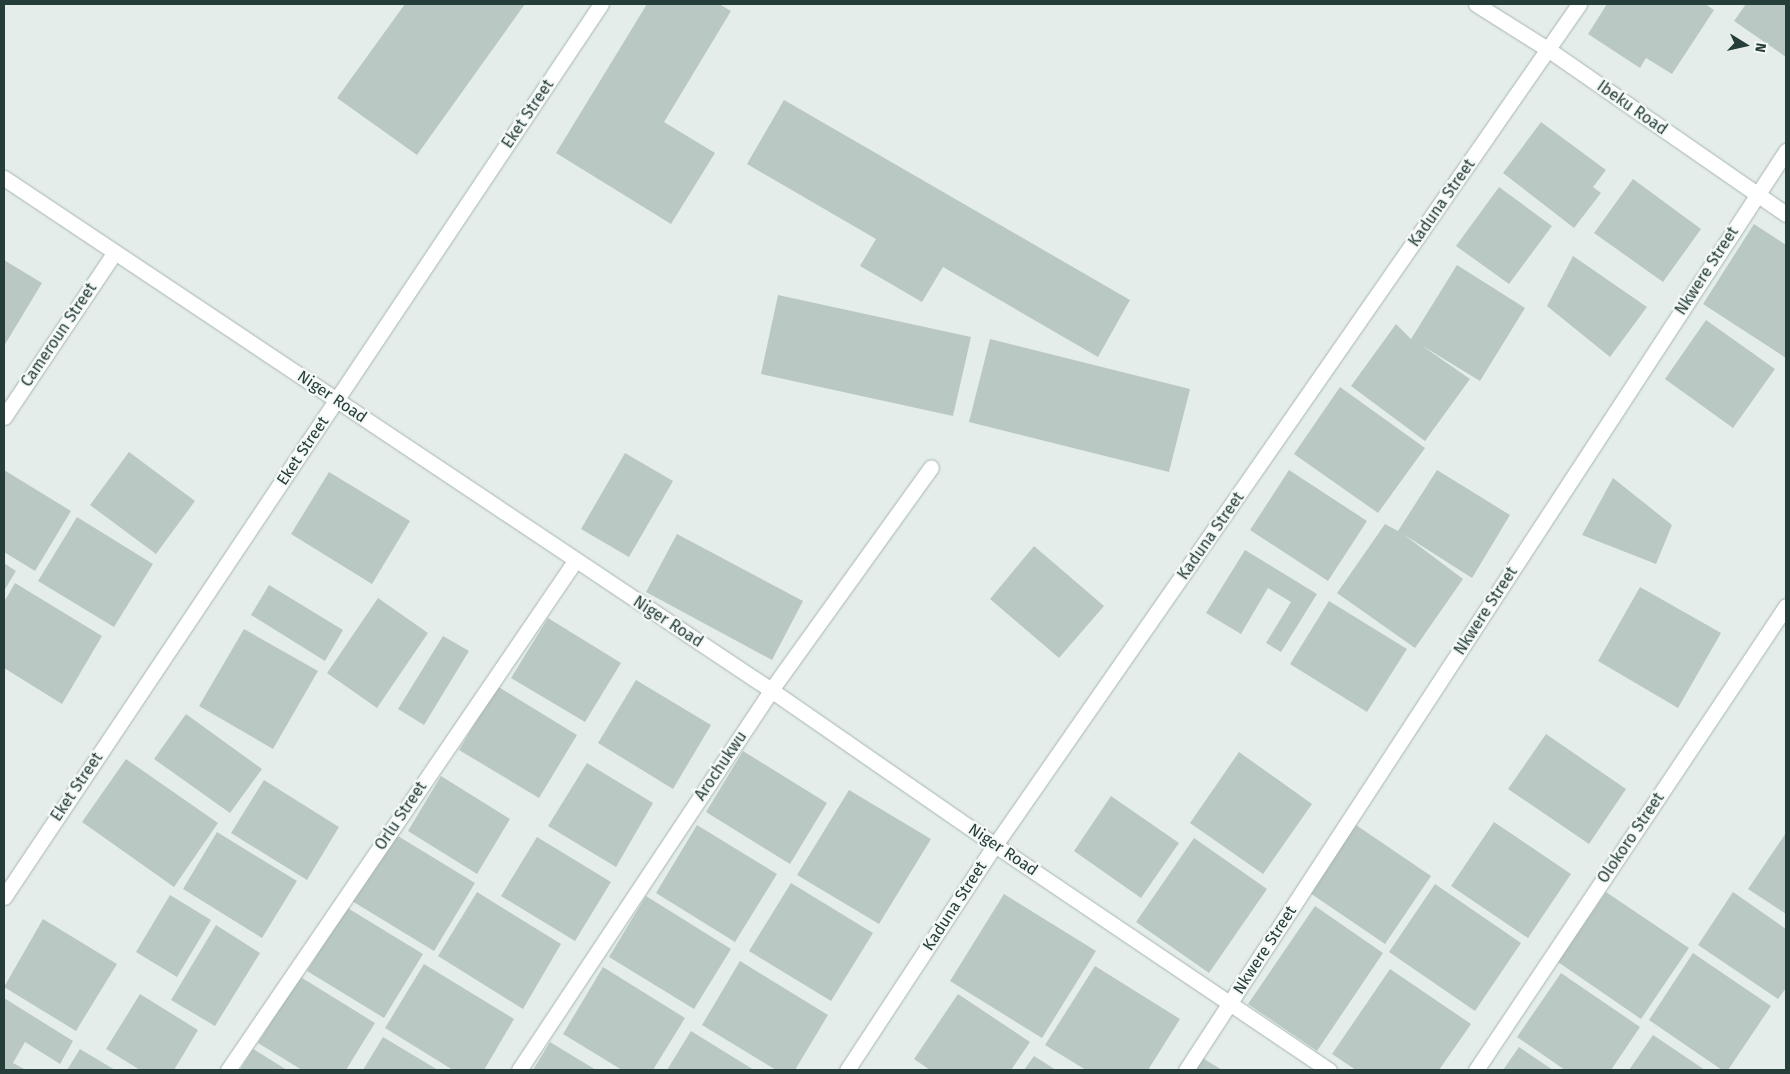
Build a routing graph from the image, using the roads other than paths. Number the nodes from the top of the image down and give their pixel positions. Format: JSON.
{"nodes":[{"id":1,"x":601,"y":4,"type":"edge"},
{"id":2,"x":1476,"y":4,"type":"edge"},
{"id":3,"x":1579,"y":4,"type":"edge"},
{"id":4,"x":1549,"y":50,"type":"junction"},
{"id":5,"x":1786,"y":151,"type":"edge"},
{"id":6,"x":4,"y":178,"type":"edge"},
{"id":7,"x":1756,"y":194,"type":"junction"},
{"id":8,"x":1786,"y":214,"type":"edge"},
{"id":9,"x":114,"y":253,"type":"junction"},
{"id":10,"x":337,"y":400,"type":"junction"},
{"id":11,"x":4,"y":416,"type":"edge"},
{"id":12,"x":931,"y":467,"type":"dead end"},
{"id":13,"x":575,"y":561,"type":"junction"},
{"id":14,"x":1786,"y":606,"type":"edge"},
{"id":15,"x":771,"y":690,"type":"junction"},
{"id":16,"x":995,"y":845,"type":"junction"},
{"id":17,"x":4,"y":897,"type":"edge"},
{"id":18,"x":1230,"y":1004,"type":"junction"},
{"id":19,"x":228,"y":1070,"type":"edge"},
{"id":20,"x":519,"y":1070,"type":"edge"},
{"id":21,"x":847,"y":1070,"type":"edge"},
{"id":22,"x":1186,"y":1070,"type":"edge"},
{"id":23,"x":1330,"y":1070,"type":"edge"},
{"id":24,"x":1476,"y":1070,"type":"edge"}],
"edges":[{"from":1,"to":10,"type":"street","name":"Eket Street"},
{"from":2,"to":4,"type":"street","name":"Ibeku Road"},
{"from":3,"to":4,"type":"street","name":"Kaduna Street"},
{"from":4,"to":7,"type":"street","name":"Ibeku Road"},
{"from":4,"to":16,"type":"street","name":"Kaduna Street"},
{"from":5,"to":7,"type":"street","name":"Nkwere Street"},
{"from":6,"to":9,"type":"street","name":"Niger Road"},
{"from":7,"to":8,"type":"street","name":"Ibeku Road"},
{"from":7,"to":18,"type":"street","name":"Nkwere Street"},
{"from":9,"to":10,"type":"street","name":"Niger Road"},
{"from":9,"to":11,"type":"street","name":"Cameroun Street"},
{"from":10,"to":13,"type":"street","name":"Niger Road"},
{"from":10,"to":17,"type":"street","name":"Eket Street"},
{"from":12,"to":15,"type":"street","name":"Arochukwu"},
{"from":13,"to":15,"type":"street","name":"Niger Road"},
{"from":13,"to":19,"type":"street","name":"Orlu Street"},
{"from":14,"to":24,"type":"street","name":"Olokoro Street"},
{"from":15,"to":16,"type":"street","name":"Niger Road"},
{"from":15,"to":20,"type":"street","name":"Arochukwu"},
{"from":16,"to":18,"type":"street","name":"Niger Road"},
{"from":16,"to":21,"type":"street","name":"Kaduna Street"},
{"from":18,"to":22,"type":"street","name":"Nkwere Street"},
{"from":18,"to":23,"type":"street","name":"Niger Road"}]}
